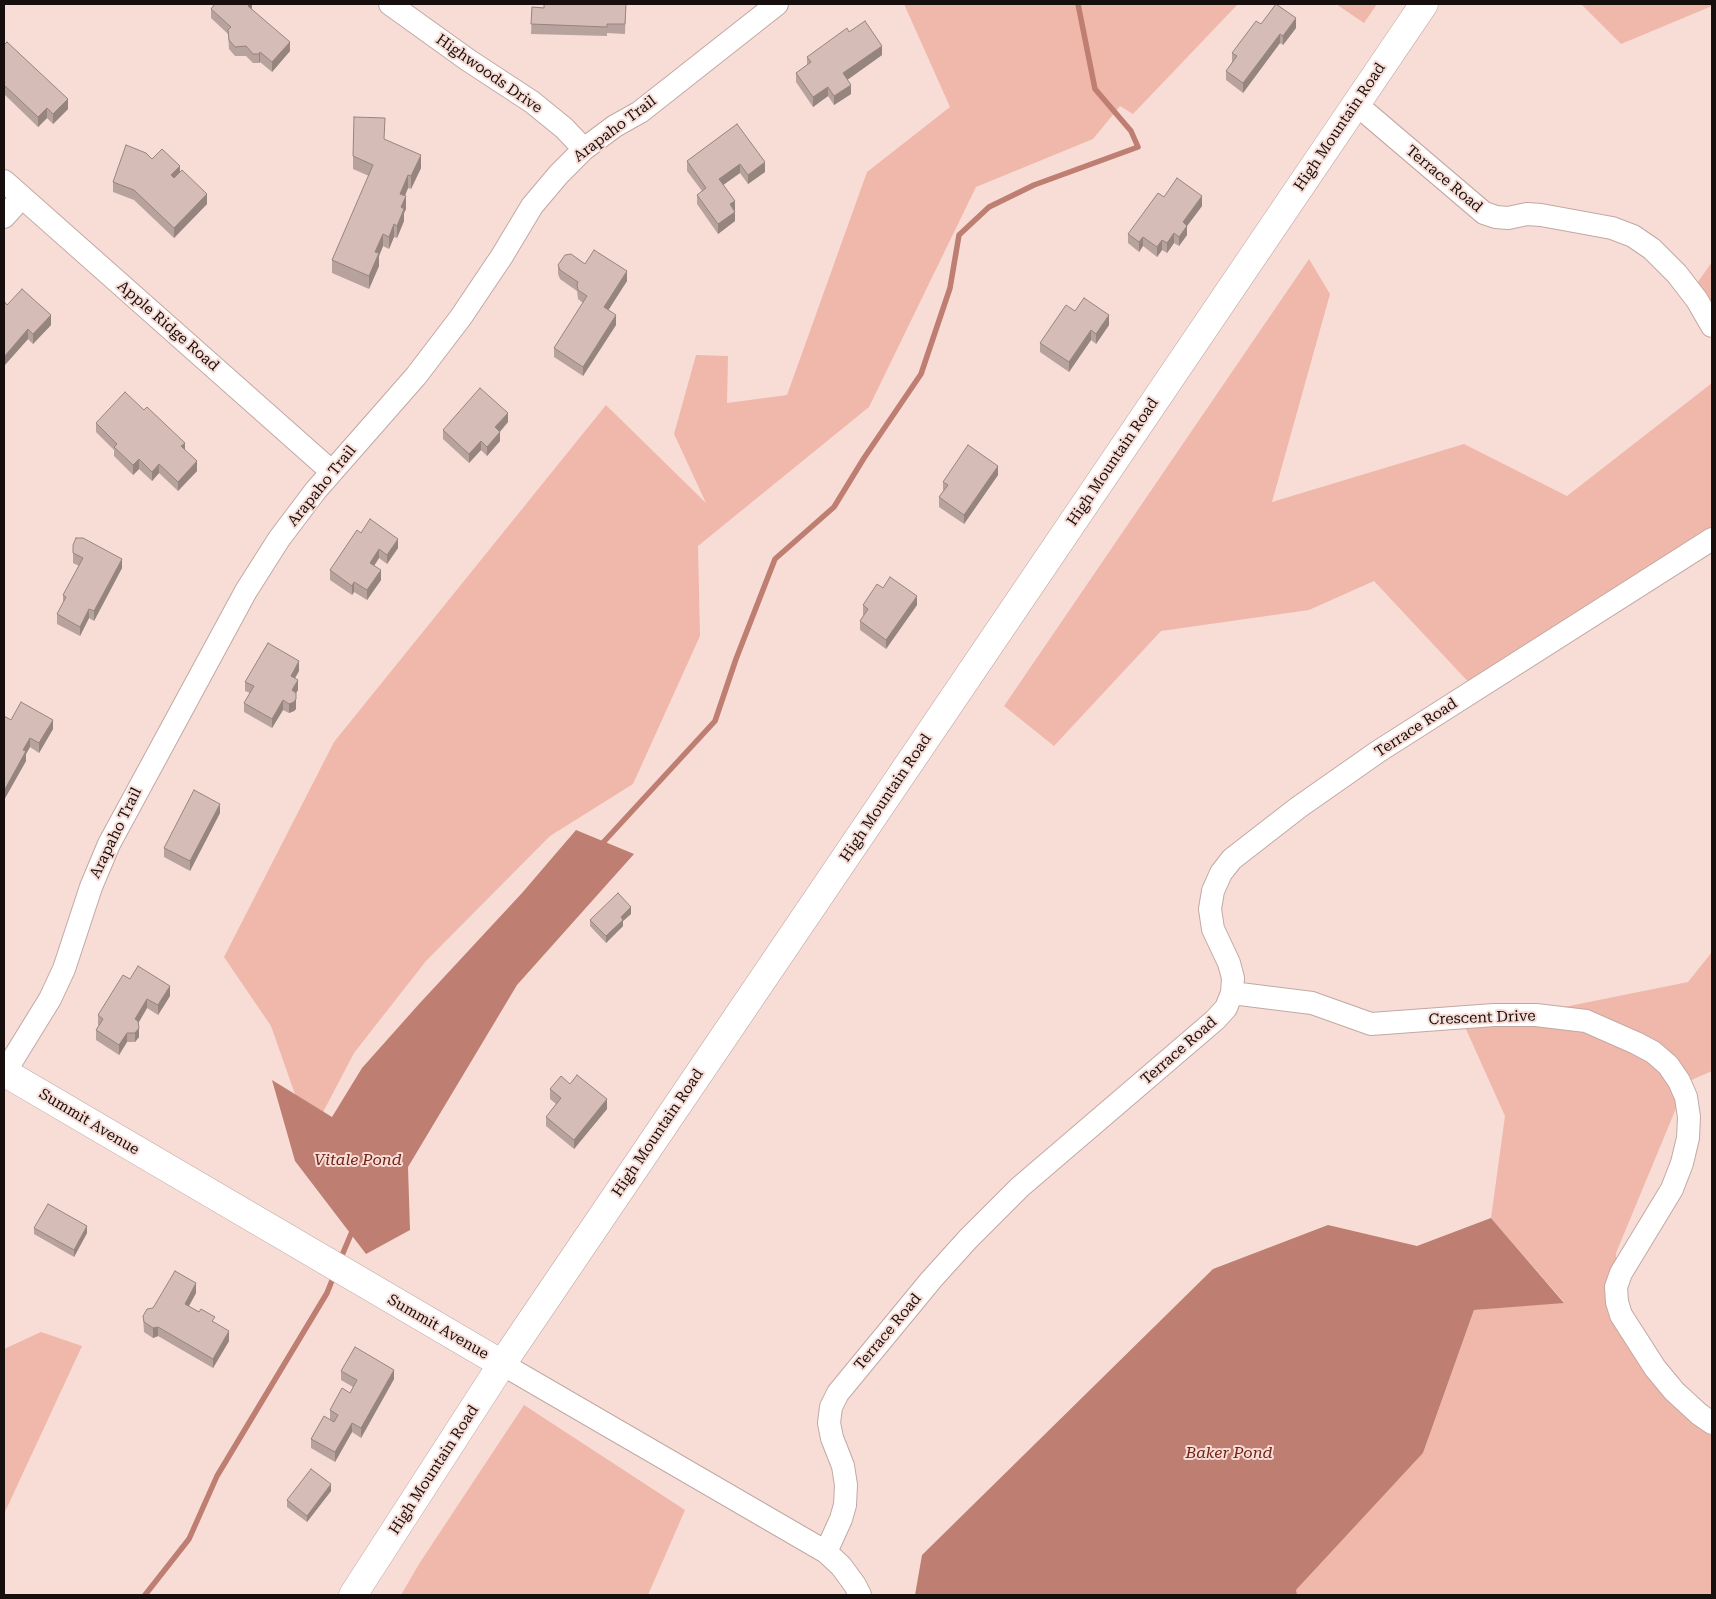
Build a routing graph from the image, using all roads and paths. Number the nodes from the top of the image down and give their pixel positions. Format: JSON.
{"nodes":[{"id":1,"x":390,"y":4,"type":"edge"},
{"id":2,"x":778,"y":4,"type":"edge"},
{"id":3,"x":1424,"y":4,"type":"edge"},
{"id":4,"x":1356,"y":104,"type":"junction"},
{"id":5,"x":584,"y":149,"type":"junction"},
{"id":6,"x":4,"y":181,"type":"edge"},
{"id":7,"x":22,"y":197,"type":"junction"},
{"id":8,"x":4,"y":217,"type":"edge"},
{"id":9,"x":1712,"y":326,"type":"edge"},
{"id":10,"x":331,"y":471,"type":"junction"},
{"id":11,"x":1712,"y":539,"type":"edge"},
{"id":12,"x":1232,"y":993,"type":"junction"},
{"id":13,"x":4,"y":1072,"type":"edge"},
{"id":14,"x":502,"y":1364,"type":"junction"},
{"id":15,"x":1712,"y":1423,"type":"edge"},
{"id":16,"x":826,"y":1552,"type":"junction"},
{"id":17,"x":352,"y":1595,"type":"edge"},
{"id":18,"x":860,"y":1595,"type":"edge"}],
"edges":[{"from":1,"to":5,"type":"street","name":"Highwoods Drive"},
{"from":2,"to":5,"type":"street","name":"Arapaho Trail"},
{"from":3,"to":4,"type":"main road","name":"High Mountain Road"},
{"from":4,"to":9,"type":"street","name":"Terrace Road"},
{"from":4,"to":14,"type":"main road","name":"High Mountain Road"},
{"from":5,"to":10,"type":"street","name":"Arapaho Trail"},
{"from":6,"to":7,"type":"street","name":"Apple Ridge Road"},
{"from":7,"to":8,"type":"street"},
{"from":7,"to":10,"type":"street","name":"Apple Ridge Road"},
{"from":10,"to":13,"type":"street","name":"Arapaho Trail"},
{"from":11,"to":12,"type":"street","name":"Terrace Road"},
{"from":12,"to":15,"type":"street","name":"Crescent Drive"},
{"from":12,"to":16,"type":"street","name":"Terrace Road"},
{"from":13,"to":14,"type":"main road","name":"Summit Avenue"},
{"from":14,"to":16,"type":"street","name":"Summit Avenue"},
{"from":14,"to":17,"type":"main road","name":"High Mountain Road"},
{"from":16,"to":18,"type":"street","name":"Summit Avenue"}]}
